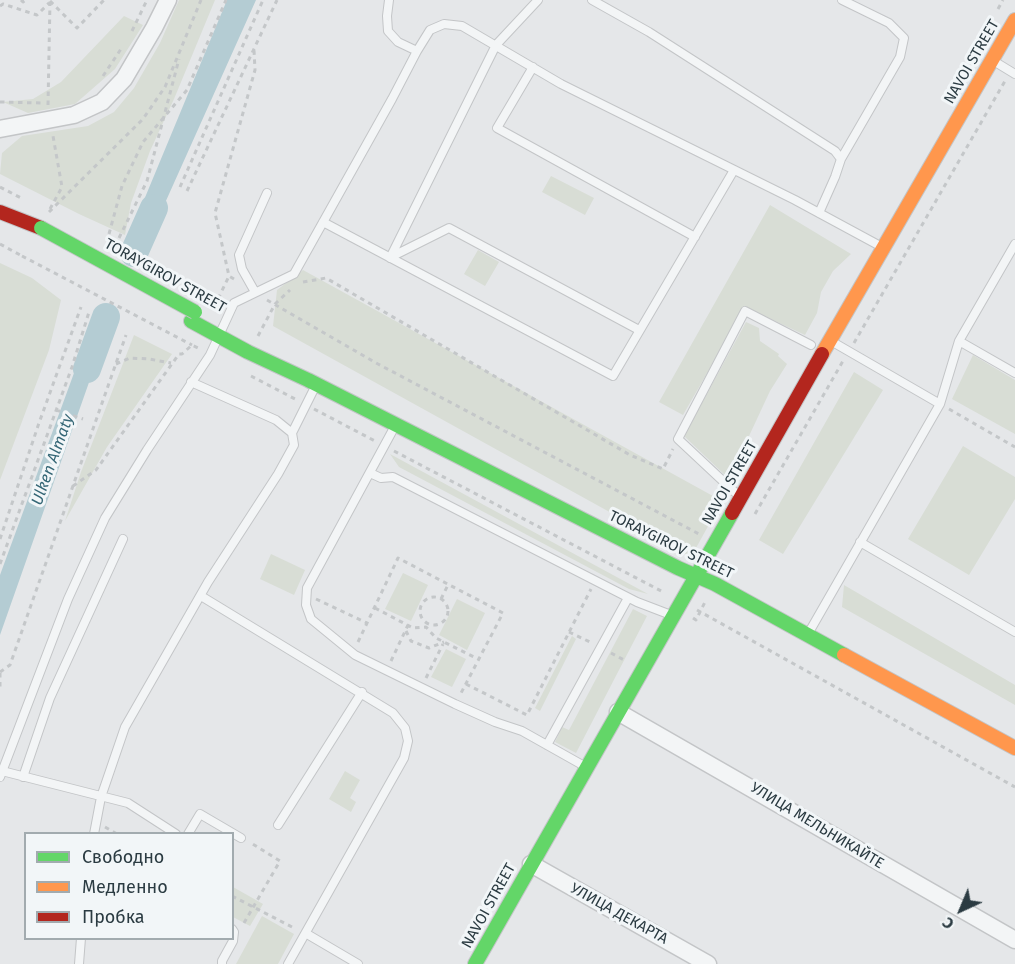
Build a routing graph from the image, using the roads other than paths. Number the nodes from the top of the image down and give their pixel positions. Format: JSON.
{"nodes":[{"id":1,"x":168,"y":0,"type":"edge"},
{"id":2,"x":389,"y":0,"type":"edge"},
{"id":3,"x":538,"y":0,"type":"edge"},
{"id":4,"x":592,"y":0,"type":"edge"},
{"id":5,"x":842,"y":0,"type":"edge"},
{"id":6,"x":1015,"y":20,"type":"edge"},
{"id":7,"x":496,"y":45,"type":"junction"},
{"id":8,"x":417,"y":51,"type":"junction"},
{"id":9,"x":992,"y":60,"type":"junction"},
{"id":10,"x":533,"y":67,"type":"junction"},
{"id":11,"x":1013,"y":72,"type":"edge"},
{"id":12,"x":0,"y":129,"type":"edge"},
{"id":13,"x":841,"y":159,"type":"junction"},
{"id":14,"x":734,"y":170,"type":"junction"},
{"id":15,"x":267,"y":193,"type":"dead end"},
{"id":16,"x":0,"y":212,"type":"edge"},
{"id":17,"x":819,"y":213,"type":"junction"},
{"id":18,"x":0,"y":217,"type":"edge"},
{"id":19,"x":323,"y":222,"type":"junction"},
{"id":20,"x":39,"y":233,"type":"junction"},
{"id":21,"x":695,"y":237,"type":"junction"},
{"id":22,"x":1015,"y":244,"type":"edge"},
{"id":23,"x":882,"y":248,"type":"junction"},
{"id":24,"x":390,"y":258,"type":"junction"},
{"id":25,"x":255,"y":292,"type":"junction"},
{"id":26,"x":639,"y":330,"type":"junction"},
{"id":27,"x":220,"y":331,"type":"junction"},
{"id":28,"x":831,"y":341,"type":"junction"},
{"id":29,"x":959,"y":341,"type":"junction"},
{"id":30,"x":811,"y":345,"type":"dead end"},
{"id":31,"x":1015,"y":373,"type":"edge"},
{"id":32,"x":191,"y":382,"type":"junction"},
{"id":33,"x":312,"y":382,"type":"junction"},
{"id":34,"x":940,"y":404,"type":"junction"},
{"id":35,"x":395,"y":425,"type":"junction"},
{"id":36,"x":292,"y":433,"type":"junction"},
{"id":37,"x":370,"y":473,"type":"junction"},
{"id":38,"x":740,"y":498,"type":"junction"},
{"id":39,"x":123,"y":539,"type":"dead end"},
{"id":40,"x":860,"y":542,"type":"junction"},
{"id":41,"x":696,"y":574,"type":"junction"},
{"id":42,"x":201,"y":596,"type":"junction"},
{"id":43,"x":628,"y":598,"type":"junction"},
{"id":44,"x":673,"y":616,"type":"junction"},
{"id":45,"x":1015,"y":632,"type":"edge"},
{"id":46,"x":808,"y":634,"type":"junction"},
{"id":47,"x":362,"y":692,"type":"junction"},
{"id":48,"x":618,"y":712,"type":"junction"},
{"id":49,"x":547,"y":745,"type":"junction"},
{"id":50,"x":1015,"y":748,"type":"edge"},
{"id":51,"x":586,"y":768,"type":"junction"},
{"id":52,"x":1,"y":774,"type":"edge"},
{"id":53,"x":23,"y":777,"type":"junction"},
{"id":54,"x":101,"y":797,"type":"junction"},
{"id":55,"x":278,"y":825,"type":"dead end"},
{"id":56,"x":94,"y":832,"type":"edge"},
{"id":57,"x":173,"y":832,"type":"edge"},
{"id":58,"x":189,"y":832,"type":"edge"},
{"id":59,"x":231,"y":832,"type":"edge"},
{"id":60,"x":234,"y":834,"type":"edge"},
{"id":61,"x":241,"y":838,"type":"road end"},
{"id":62,"x":531,"y":864,"type":"junction"},
{"id":63,"x":306,"y":934,"type":"junction"},
{"id":64,"x":81,"y":940,"type":"edge"},
{"id":65,"x":233,"y":940,"type":"edge"},
{"id":66,"x":1015,"y":940,"type":"edge"},
{"id":67,"x":79,"y":964,"type":"edge"},
{"id":68,"x":222,"y":964,"type":"edge"},
{"id":69,"x":288,"y":964,"type":"edge"},
{"id":70,"x":358,"y":964,"type":"edge"},
{"id":71,"x":475,"y":964,"type":"edge"},
{"id":72,"x":708,"y":964,"type":"edge"}],
"edges":[{"from":1,"to":12,"type":"street"},
{"from":2,"to":8,"type":"lane"},
{"from":3,"to":7,"type":"lane"},
{"from":4,"to":13,"type":"lane"},
{"from":5,"to":13,"type":"lane"},
{"from":6,"to":9,"type":"street","name":"NAVOI STREET"},
{"from":7,"to":8,"type":"lane"},
{"from":7,"to":10,"type":"lane"},
{"from":7,"to":24,"type":"lane"},
{"from":8,"to":19,"type":"lane"},
{"from":9,"to":11,"type":"lane"},
{"from":9,"to":23,"type":"street","name":"NAVOI STREET"},
{"from":10,"to":14,"type":"lane"},
{"from":10,"to":21,"type":"lane"},
{"from":13,"to":17,"type":"lane"},
{"from":14,"to":17,"type":"lane"},
{"from":14,"to":21,"type":"lane"},
{"from":15,"to":25,"type":"lane"},
{"from":16,"to":20,"type":"street","name":"TORAYGIROV STREET"},
{"from":17,"to":23,"type":"lane"},
{"from":18,"to":20,"type":"street","name":"TORAYGIROV STREET"},
{"from":19,"to":24,"type":"lane"},
{"from":19,"to":25,"type":"lane"},
{"from":20,"to":27,"type":"street","name":"TORAYGIROV STREET"},
{"from":21,"to":26,"type":"lane"},
{"from":22,"to":29,"type":"lane"},
{"from":23,"to":28,"type":"street","name":"NAVOI STREET"},
{"from":24,"to":26,"type":"lane"},
{"from":24,"to":26,"type":"lane"},
{"from":25,"to":27,"type":"lane"},
{"from":27,"to":32,"type":"lane"},
{"from":27,"to":33,"type":"street","name":"TORAYGIROV STREET"},
{"from":28,"to":34,"type":"lane"},
{"from":28,"to":38,"type":"street","name":"NAVOI STREET"},
{"from":29,"to":31,"type":"lane"},
{"from":29,"to":34,"type":"lane"},
{"from":30,"to":38,"type":"lane"},
{"from":32,"to":36,"type":"lane"},
{"from":32,"to":52,"type":"lane"},
{"from":33,"to":35,"type":"street","name":"TORAYGIROV STREET"},
{"from":33,"to":36,"type":"lane"},
{"from":34,"to":40,"type":"lane"},
{"from":35,"to":37,"type":"lane"},
{"from":35,"to":41,"type":"street","name":"TORAYGIROV STREET"},
{"from":36,"to":42,"type":"lane"},
{"from":37,"to":43,"type":"lane"},
{"from":37,"to":49,"type":"lane"},
{"from":38,"to":41,"type":"street","name":"NAVOI STREET"},
{"from":39,"to":53,"type":"lane"},
{"from":40,"to":45,"type":"lane"},
{"from":40,"to":46,"type":"lane"},
{"from":41,"to":44,"type":"street","name":"NAVOI STREET"},
{"from":41,"to":46,"type":"street","name":"TORAYGIROV STREET"},
{"from":42,"to":47,"type":"lane"},
{"from":42,"to":54,"type":"lane"},
{"from":43,"to":44,"type":"lane"},
{"from":43,"to":49,"type":"lane"},
{"from":44,"to":48,"type":"street","name":"NAVOI STREET"},
{"from":46,"to":50,"type":"street","name":"TORAYGIROV STREET"},
{"from":47,"to":55,"type":"lane"},
{"from":47,"to":63,"type":"lane"},
{"from":48,"to":51,"type":"street","name":"NAVOI STREET"},
{"from":48,"to":66,"type":"street","name":"УЛИЦА МЕЛЬНИКАЙТЕ"},
{"from":49,"to":51,"type":"lane"},
{"from":51,"to":62,"type":"street","name":"NAVOI STREET"},
{"from":52,"to":53,"type":"lane"},
{"from":53,"to":54,"type":"lane"},
{"from":54,"to":56,"type":"lane"},
{"from":54,"to":57,"type":"lane"},
{"from":58,"to":59,"type":"lane"},
{"from":60,"to":61,"type":"lane"},
{"from":62,"to":71,"type":"street","name":"NAVOI STREET"},
{"from":62,"to":72,"type":"street","name":"УЛИЦА ДЕКАРТА"},
{"from":63,"to":69,"type":"lane"},
{"from":63,"to":70,"type":"lane"},
{"from":64,"to":67,"type":"lane"},
{"from":65,"to":68,"type":"lane"}]}
